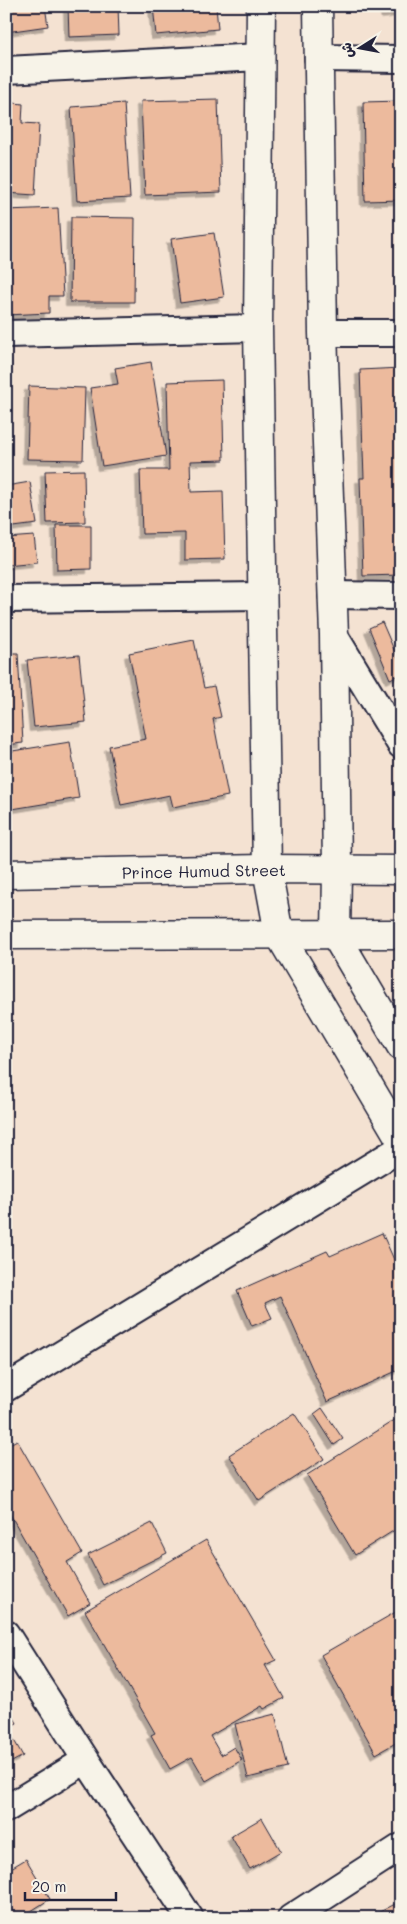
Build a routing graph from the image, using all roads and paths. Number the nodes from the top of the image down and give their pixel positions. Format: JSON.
{"nodes":[{"id":1,"x":262,"y":6,"type":"edge"},
{"id":2,"x":318,"y":6,"type":"edge"},
{"id":3,"x":260,"y":57,"type":"junction"},
{"id":4,"x":318,"y":58,"type":"junction"},
{"id":5,"x":401,"y":59,"type":"edge"},
{"id":6,"x":6,"y":70,"type":"edge"},
{"id":7,"x":258,"y":328,"type":"junction"},
{"id":8,"x":323,"y":333,"type":"junction"},
{"id":9,"x":401,"y":333,"type":"edge"},
{"id":10,"x":6,"y":334,"type":"edge"},
{"id":11,"x":332,"y":595,"type":"junction"},
{"id":12,"x":262,"y":596,"type":"junction"},
{"id":13,"x":401,"y":596,"type":"edge"},
{"id":14,"x":6,"y":599,"type":"edge"},
{"id":15,"x":334,"y":635,"type":"junction"},
{"id":16,"x":401,"y":746,"type":"edge"},
{"id":17,"x":267,"y":869,"type":"junction"},
{"id":18,"x":337,"y":869,"type":"junction"},
{"id":19,"x":401,"y":870,"type":"edge"},
{"id":20,"x":6,"y":874,"type":"edge"},
{"id":21,"x":278,"y":934,"type":"junction"},
{"id":22,"x":401,"y":934,"type":"edge"},
{"id":23,"x":6,"y":935,"type":"edge"},
{"id":24,"x":336,"y":936,"type":"junction"},
{"id":25,"x":401,"y":1046,"type":"edge"},
{"id":26,"x":401,"y":1140,"type":"edge"},
{"id":27,"x":401,"y":1148,"type":"edge"},
{"id":28,"x":6,"y":1388,"type":"edge"},
{"id":29,"x":6,"y":1634,"type":"edge"},
{"id":30,"x":86,"y":1760,"type":"junction"},
{"id":31,"x":6,"y":1809,"type":"edge"},
{"id":32,"x":401,"y":1847,"type":"edge"},
{"id":33,"x":190,"y":1918,"type":"edge"},
{"id":34,"x":291,"y":1918,"type":"edge"}],
"edges":[{"from":1,"to":3,"type":"street"},
{"from":2,"to":4,"type":"street"},
{"from":3,"to":6,"type":"street"},
{"from":3,"to":7,"type":"street"},
{"from":4,"to":5,"type":"street"},
{"from":4,"to":8,"type":"street"},
{"from":7,"to":10,"type":"street"},
{"from":7,"to":12,"type":"street"},
{"from":8,"to":9,"type":"street"},
{"from":8,"to":11,"type":"street"},
{"from":11,"to":13,"type":"street"},
{"from":11,"to":15,"type":"street"},
{"from":12,"to":14,"type":"street"},
{"from":12,"to":17,"type":"street"},
{"from":15,"to":16,"type":"street"},
{"from":15,"to":18,"type":"street"},
{"from":17,"to":18,"type":"street","name":"Prince Humud Street"},
{"from":17,"to":20,"type":"street","name":"Prince Humud Street"},
{"from":17,"to":21,"type":"street"},
{"from":18,"to":19,"type":"street","name":"Prince Humud Street"},
{"from":18,"to":24,"type":"street"},
{"from":21,"to":23,"type":"street"},
{"from":21,"to":24,"type":"street"},
{"from":21,"to":26,"type":"street"},
{"from":22,"to":24,"type":"street"},
{"from":24,"to":25,"type":"street"},
{"from":27,"to":28,"type":"street"},
{"from":29,"to":30,"type":"street"},
{"from":30,"to":31,"type":"street"},
{"from":30,"to":33,"type":"street"},
{"from":32,"to":34,"type":"street"}]}
